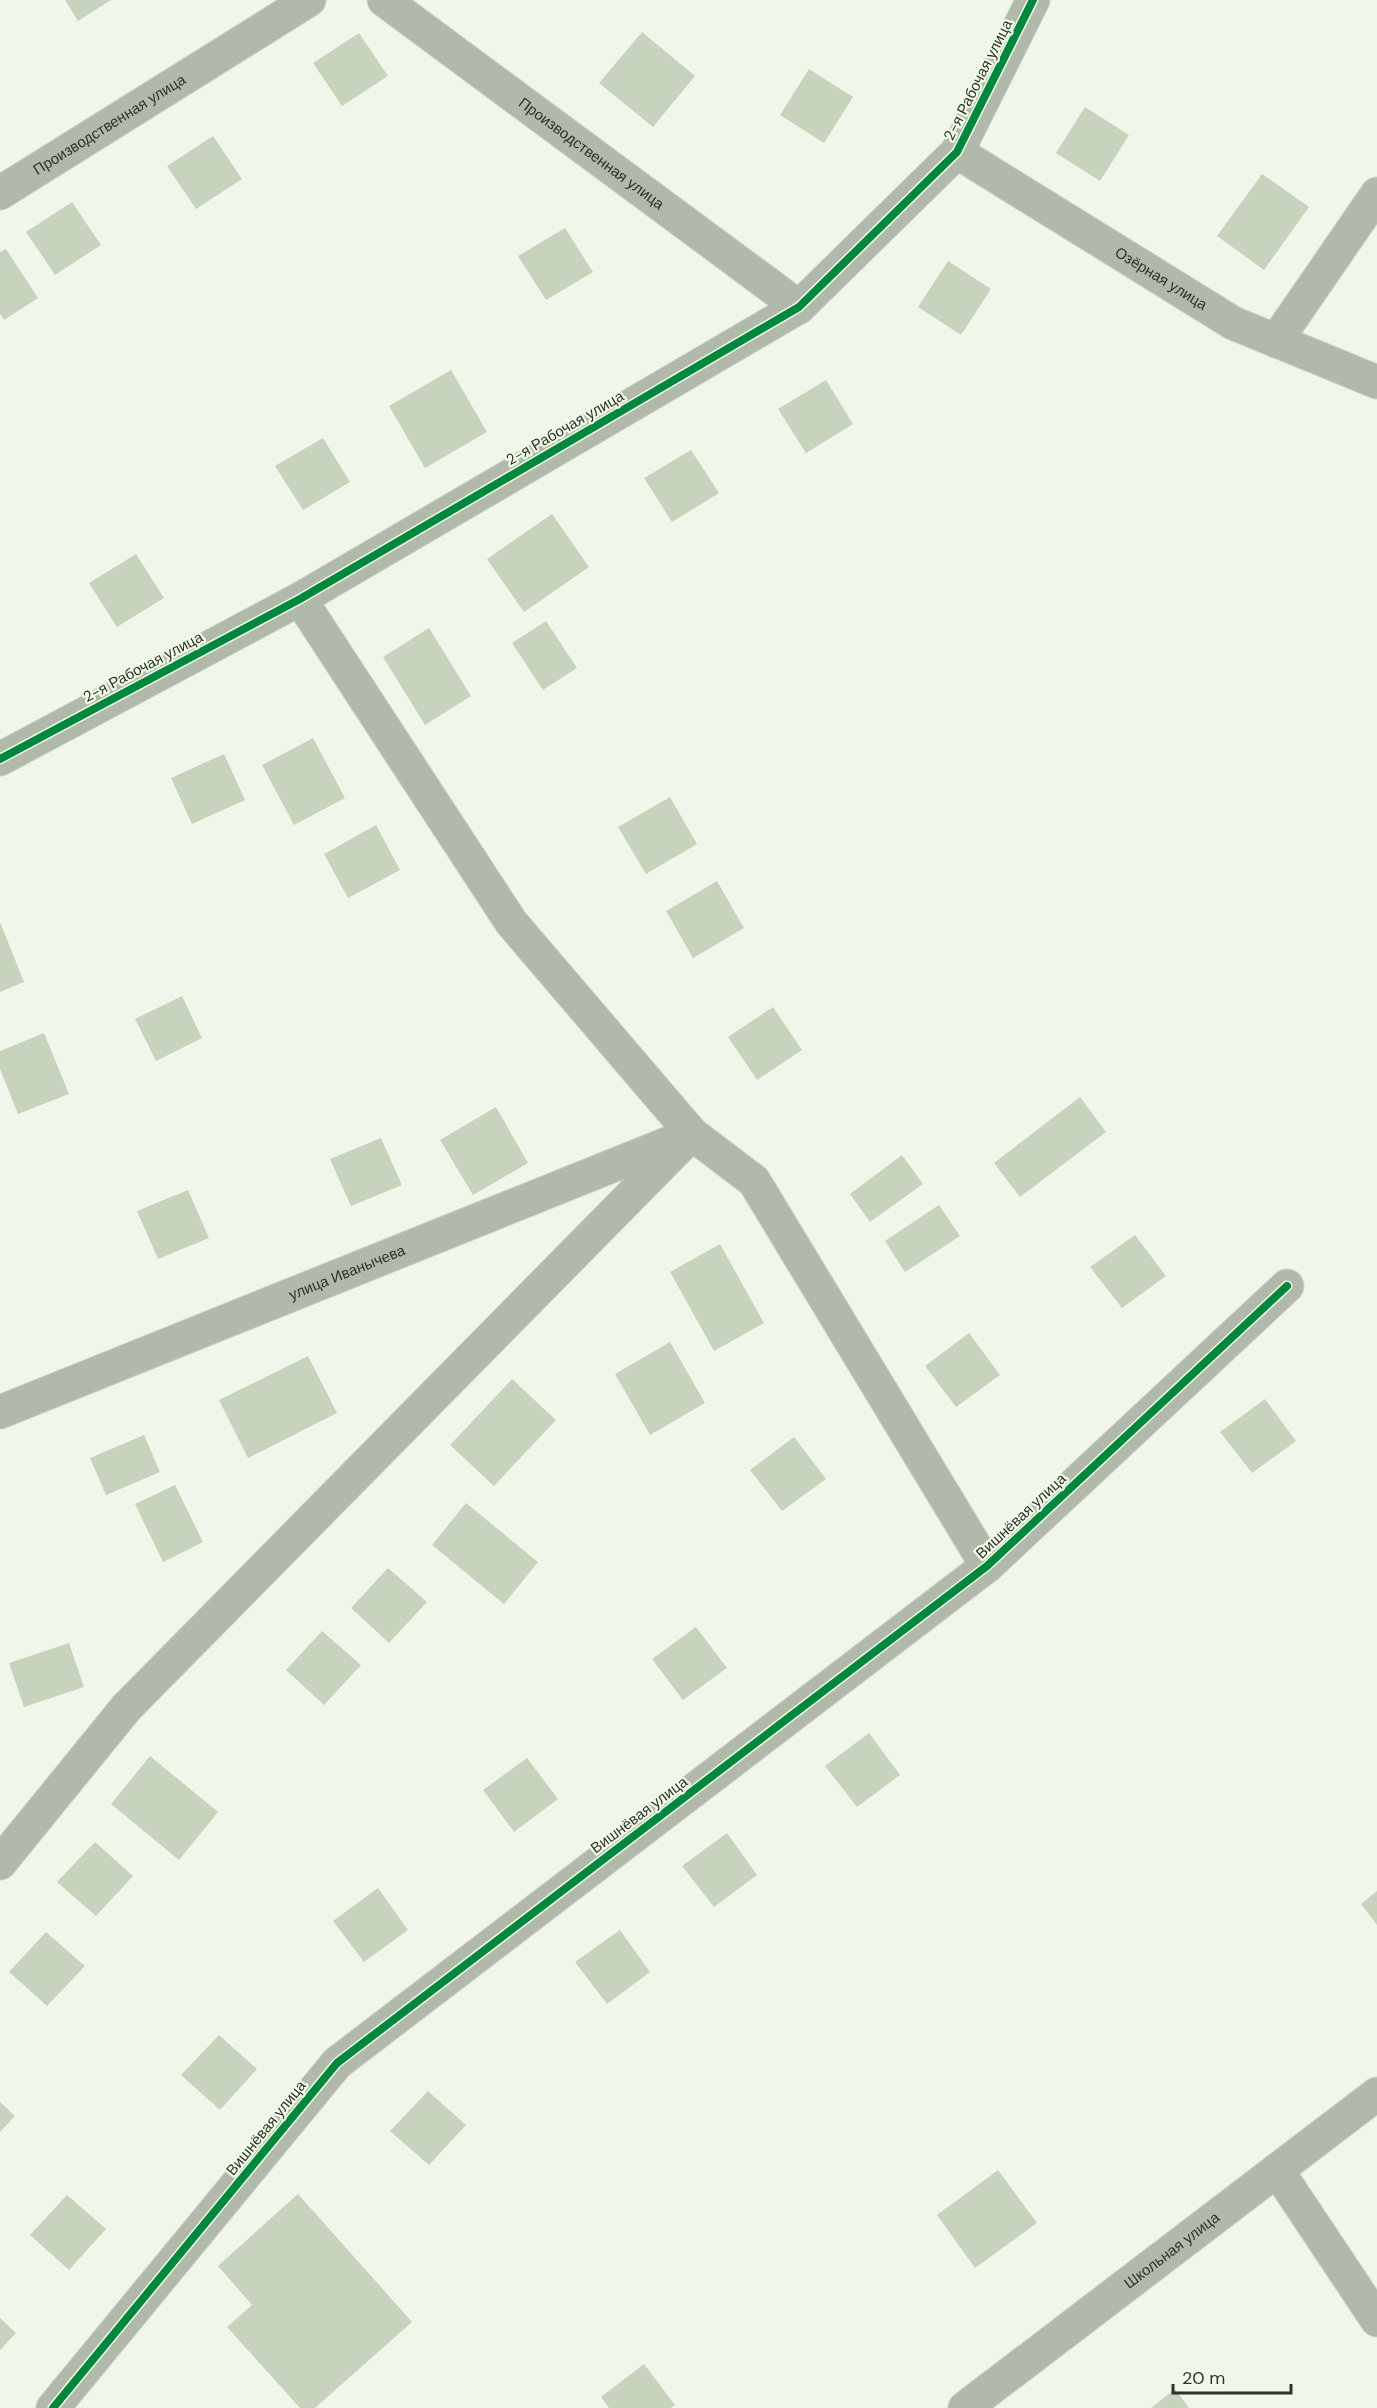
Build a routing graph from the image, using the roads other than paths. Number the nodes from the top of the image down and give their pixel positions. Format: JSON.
{"nodes":[{"id":1,"x":309,"y":0,"type":"edge"},
{"id":2,"x":384,"y":0,"type":"edge"},
{"id":3,"x":1033,"y":0,"type":"edge"},
{"id":4,"x":957,"y":152,"type":"junction"},
{"id":5,"x":1,"y":189,"type":"edge"},
{"id":6,"x":1377,"y":194,"type":"edge"},
{"id":7,"x":800,"y":307,"type":"junction"},
{"id":8,"x":1276,"y":341,"type":"junction"},
{"id":9,"x":1377,"y":382,"type":"edge"},
{"id":10,"x":300,"y":599,"type":"junction"},
{"id":11,"x":0,"y":759,"type":"edge"},
{"id":12,"x":692,"y":1134,"type":"junction"},
{"id":13,"x":1287,"y":1286,"type":"dead end"},
{"id":14,"x":0,"y":1412,"type":"edge"},
{"id":15,"x":987,"y":1566,"type":"junction"},
{"id":16,"x":0,"y":1863,"type":"edge"},
{"id":17,"x":1377,"y":2094,"type":"edge"},
{"id":18,"x":1277,"y":2170,"type":"junction"},
{"id":19,"x":1377,"y":2320,"type":"edge"},
{"id":20,"x":53,"y":2408,"type":"edge"},
{"id":21,"x":965,"y":2408,"type":"edge"}],
"edges":[{"from":1,"to":5,"type":"street","name":"Производственная улица"},
{"from":2,"to":7,"type":"street","name":"Производственная улица"},
{"from":3,"to":4,"type":"street","name":"2-я Рабочая улица"},
{"from":4,"to":7,"type":"street","name":"2-я Рабочая улица"},
{"from":4,"to":8,"type":"street","name":"Озёрная улица"},
{"from":6,"to":8,"type":"street"},
{"from":7,"to":10,"type":"street","name":"2-я Рабочая улица"},
{"from":8,"to":9,"type":"street","name":"Озёрная улица"},
{"from":10,"to":11,"type":"street","name":"2-я Рабочая улица"},
{"from":10,"to":12,"type":"street"},
{"from":12,"to":14,"type":"street","name":"улица Иванычева"},
{"from":12,"to":15,"type":"street"},
{"from":12,"to":16,"type":"street"},
{"from":13,"to":15,"type":"street","name":"Вишнёвая улица"},
{"from":15,"to":20,"type":"street","name":"Вишнёвая улица"},
{"from":17,"to":18,"type":"street","name":"Школьная улица"},
{"from":18,"to":19,"type":"street"},
{"from":18,"to":21,"type":"street","name":"Школьная улица"}]}
